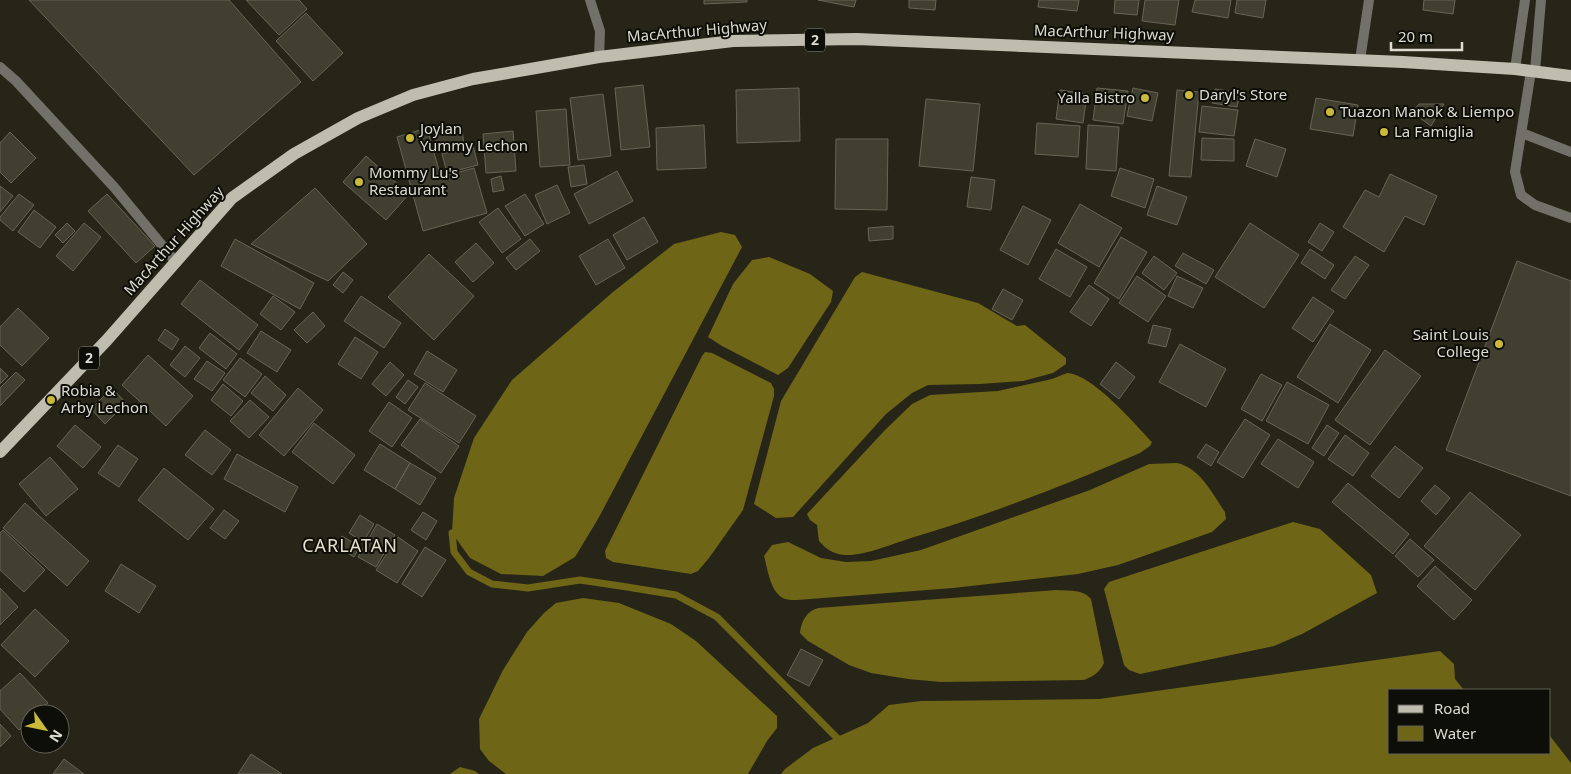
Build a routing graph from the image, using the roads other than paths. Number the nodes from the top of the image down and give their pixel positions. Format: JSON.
{"nodes":[{"id":1,"x":590,"y":0,"type":"edge"},
{"id":2,"x":1368,"y":0,"type":"edge"},
{"id":3,"x":1526,"y":0,"type":"edge"},
{"id":4,"x":1541,"y":0,"type":"edge"},
{"id":5,"x":599,"y":57,"type":"junction"},
{"id":6,"x":1360,"y":60,"type":"junction"},
{"id":7,"x":0,"y":67,"type":"edge"},
{"id":8,"x":1515,"y":69,"type":"junction"},
{"id":9,"x":1533,"y":71,"type":"junction"},
{"id":10,"x":1571,"y":76,"type":"edge"},
{"id":11,"x":1522,"y":133,"type":"junction"},
{"id":12,"x":1571,"y":152,"type":"edge"},
{"id":13,"x":1571,"y":218,"type":"edge"},
{"id":14,"x":175,"y":261,"type":"junction"},
{"id":15,"x":0,"y":452,"type":"edge"}],
"edges":[{"from":1,"to":5,"type":"street"},
{"from":2,"to":6,"type":"street"},
{"from":3,"to":8,"type":"street"},
{"from":4,"to":9,"type":"street"},
{"from":5,"to":6,"type":"main road","name":"MacArthur Highway","number":"2"},
{"from":5,"to":14,"type":"main road","name":"MacArthur Highway","number":"2"},
{"from":6,"to":8,"type":"main road","name":"MacArthur Highway","number":"2"},
{"from":7,"to":14,"type":"street"},
{"from":8,"to":9,"type":"main road","name":"MacArthur Highway","number":"2"},
{"from":9,"to":10,"type":"main road","name":"MacArthur Highway","number":"2"},
{"from":9,"to":11,"type":"street"},
{"from":11,"to":12,"type":"street"},
{"from":11,"to":13,"type":"street"},
{"from":14,"to":15,"type":"main road","name":"MacArthur Highway","number":"2"}]}
